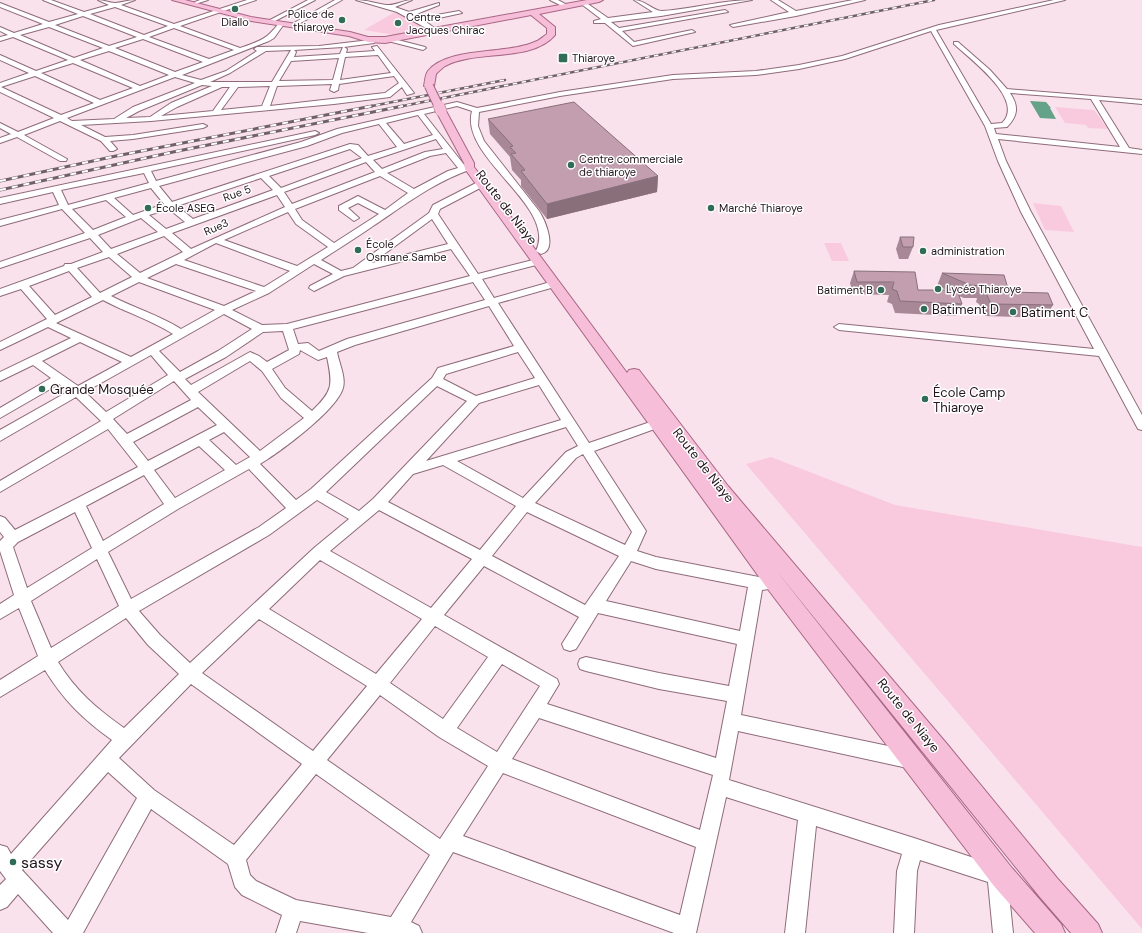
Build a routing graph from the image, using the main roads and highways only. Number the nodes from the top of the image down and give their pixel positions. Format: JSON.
{"nodes":[{"id":1,"x":176,"y":0,"type":"edge"},
{"id":2,"x":185,"y":0,"type":"edge"},
{"id":3,"x":599,"y":0,"type":"edge"},
{"id":4,"x":224,"y":11,"type":"junction"},
{"id":5,"x":533,"y":12,"type":"junction"},
{"id":6,"x":321,"y":28,"type":"junction"},
{"id":7,"x":467,"y":166,"type":"junction"},
{"id":8,"x":539,"y":256,"type":"junction"},
{"id":9,"x":558,"y":284,"type":"junction"},
{"id":10,"x":1052,"y":933,"type":"edge"},
{"id":11,"x":1090,"y":933,"type":"edge"}],
"edges":[{"from":1,"to":4,"type":"main road"},
{"from":2,"to":4,"type":"main road"},
{"from":3,"to":5,"type":"main road"},
{"from":4,"to":6,"type":"main road"},
{"from":4,"to":6,"type":"main road"},
{"from":5,"to":6,"type":"main road"},
{"from":5,"to":7,"type":"main road","bridge":true},
{"from":7,"to":8,"type":"main road","name":"Route de Niaye"},
{"from":7,"to":8,"type":"main road","name":"Route de Niaye"},
{"from":8,"to":9,"type":"main road","name":"Route de Niaye"},
{"from":9,"to":10,"type":"main road","name":"Route de Niaye"},
{"from":9,"to":11,"type":"main road","name":"Route de Niaye"}]}
